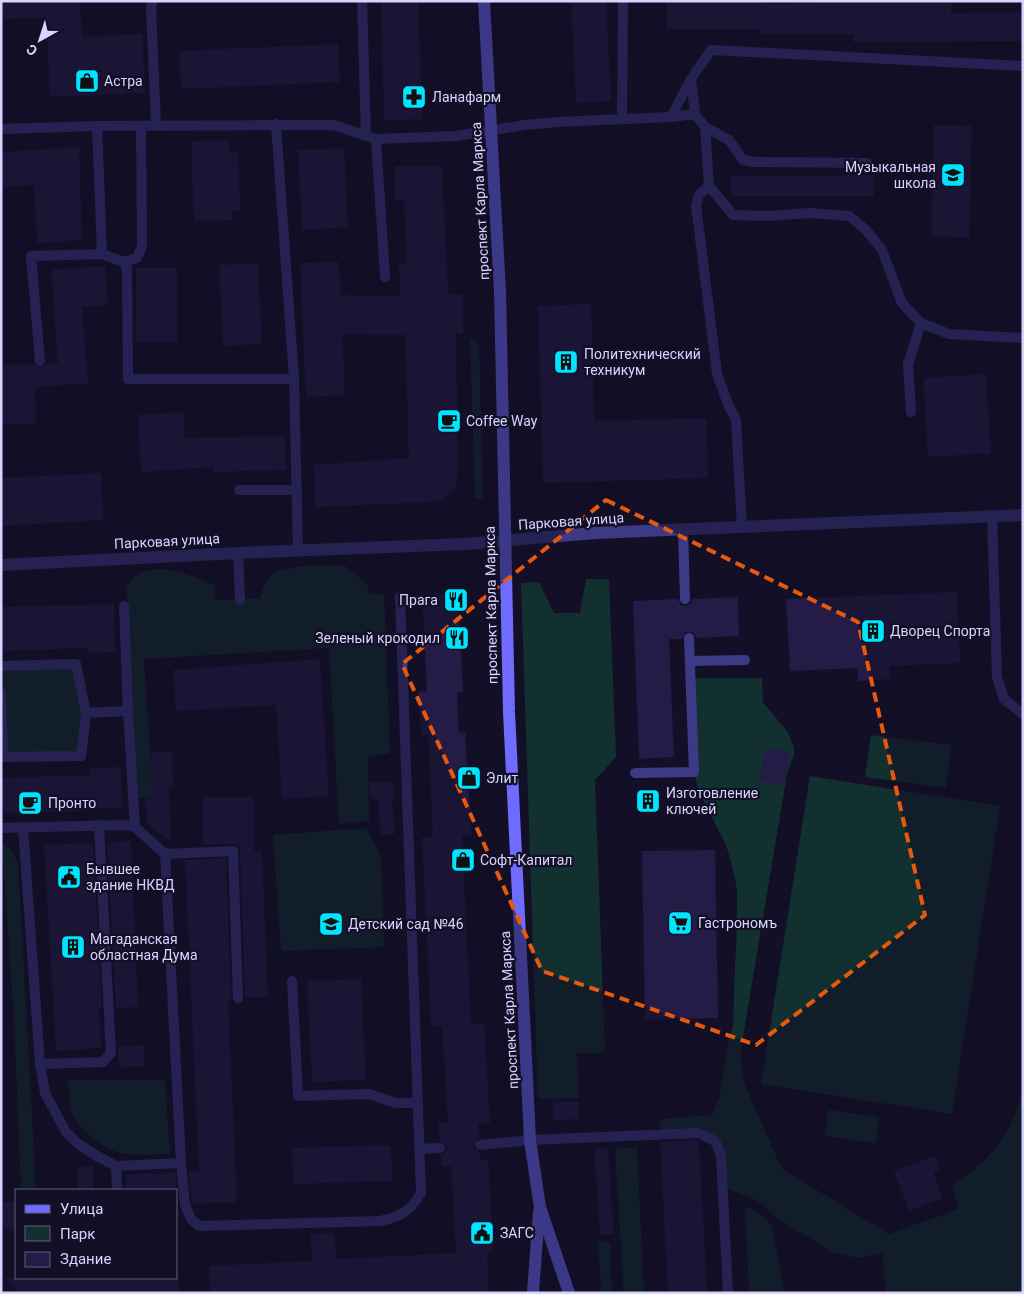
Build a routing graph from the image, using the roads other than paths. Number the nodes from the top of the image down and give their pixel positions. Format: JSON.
{"nodes":[{"id":1,"x":153,"y":1,"type":"edge"},
{"id":2,"x":362,"y":1,"type":"edge"},
{"id":3,"x":484,"y":1,"type":"edge"},
{"id":4,"x":623,"y":1,"type":"edge"},
{"id":5,"x":1023,"y":66,"type":"edge"},
{"id":6,"x":691,"y":79,"type":"junction"},
{"id":7,"x":695,"y":114,"type":"junction"},
{"id":8,"x":671,"y":116,"type":"junction"},
{"id":9,"x":622,"y":119,"type":"junction"},
{"id":10,"x":276,"y":124,"type":"junction"},
{"id":11,"x":156,"y":125,"type":"junction"},
{"id":12,"x":96,"y":126,"type":"junction"},
{"id":13,"x":141,"y":126,"type":"junction"},
{"id":14,"x":705,"y":127,"type":"junction"},
{"id":15,"x":1,"y":129,"type":"edge"},
{"id":16,"x":491,"y":130,"type":"junction"},
{"id":17,"x":371,"y":138,"type":"junction"},
{"id":18,"x":867,"y":163,"type":"dead end"},
{"id":19,"x":709,"y":186,"type":"junction"},
{"id":20,"x":102,"y":254,"type":"junction"},
{"id":21,"x":124,"y":262,"type":"junction"},
{"id":22,"x":385,"y":277,"type":"dead end"},
{"id":23,"x":921,"y":323,"type":"junction"},
{"id":24,"x":1023,"y":338,"type":"edge"},
{"id":25,"x":40,"y":361,"type":"dead end"},
{"id":26,"x":294,"y":379,"type":"junction"},
{"id":27,"x":911,"y":412,"type":"dead end"},
{"id":28,"x":239,"y":490,"type":"dead end"},
{"id":29,"x":297,"y":490,"type":"junction"},
{"id":30,"x":1023,"y":515,"type":"edge"},
{"id":31,"x":992,"y":516,"type":"junction"},
{"id":32,"x":742,"y":528,"type":"junction"},
{"id":33,"x":682,"y":530,"type":"junction"},
{"id":34,"x":505,"y":541,"type":"junction"},
{"id":35,"x":298,"y":551,"type":"junction"},
{"id":36,"x":238,"y":553,"type":"junction"},
{"id":37,"x":1,"y":565,"type":"edge"},
{"id":38,"x":400,"y":596,"type":"dead end"},
{"id":39,"x":240,"y":598,"type":"dead end"},
{"id":40,"x":685,"y":599,"type":"dead end"},
{"id":41,"x":124,"y":606,"type":"dead end"},
{"id":42,"x":689,"y":638,"type":"dead end"},
{"id":43,"x":745,"y":660,"type":"dead end"},
{"id":44,"x":690,"y":661,"type":"junction"},
{"id":45,"x":1,"y":666,"type":"edge"},
{"id":46,"x":1,"y":693,"type":"edge"},
{"id":47,"x":128,"y":711,"type":"junction"},
{"id":48,"x":86,"y":713,"type":"junction"},
{"id":49,"x":1023,"y":714,"type":"edge"},
{"id":50,"x":2,"y":757,"type":"edge"},
{"id":51,"x":634,"y":773,"type":"dead end"},
{"id":52,"x":99,"y":825,"type":"junction"},
{"id":53,"x":23,"y":827,"type":"junction"},
{"id":54,"x":1,"y":828,"type":"edge"},
{"id":55,"x":135,"y":828,"type":"junction"},
{"id":56,"x":165,"y":854,"type":"junction"},
{"id":57,"x":292,"y":981,"type":"dead end"},
{"id":58,"x":238,"y":998,"type":"dead end"},
{"id":59,"x":40,"y":1064,"type":"junction"},
{"id":60,"x":418,"y":1103,"type":"junction"},
{"id":61,"x":530,"y":1140,"type":"junction"},
{"id":62,"x":480,"y":1144,"type":"dead end"},
{"id":63,"x":440,"y":1148,"type":"dead end"},
{"id":64,"x":420,"y":1149,"type":"junction"},
{"id":65,"x":181,"y":1163,"type":"junction"},
{"id":66,"x":116,"y":1166,"type":"junction"},
{"id":67,"x":117,"y":1189,"type":"edge"},
{"id":68,"x":540,"y":1207,"type":"junction"},
{"id":69,"x":533,"y":1293,"type":"edge"},
{"id":70,"x":569,"y":1293,"type":"edge"},
{"id":71,"x":728,"y":1293,"type":"edge"}],
"edges":[{"from":1,"to":11,"type":"lane"},
{"from":2,"to":17,"type":"lane"},
{"from":3,"to":16,"type":"street","name":"проспект Карла Маркса"},
{"from":4,"to":9,"type":"lane"},
{"from":5,"to":6,"type":"lane"},
{"from":6,"to":7,"type":"lane"},
{"from":6,"to":8,"type":"lane"},
{"from":7,"to":8,"type":"lane"},
{"from":7,"to":14,"type":"lane"},
{"from":8,"to":9,"type":"lane"},
{"from":9,"to":16,"type":"lane"},
{"from":10,"to":11,"type":"lane"},
{"from":10,"to":17,"type":"lane"},
{"from":10,"to":26,"type":"lane"},
{"from":11,"to":13,"type":"lane"},
{"from":12,"to":13,"type":"lane"},
{"from":12,"to":15,"type":"lane"},
{"from":12,"to":20,"type":"lane"},
{"from":13,"to":21,"type":"lane"},
{"from":14,"to":18,"type":"lane"},
{"from":14,"to":19,"type":"lane"},
{"from":16,"to":17,"type":"lane"},
{"from":16,"to":34,"type":"street","name":"проспект Карла Маркса"},
{"from":17,"to":22,"type":"lane"},
{"from":19,"to":23,"type":"lane"},
{"from":19,"to":32,"type":"lane"},
{"from":20,"to":21,"type":"lane"},
{"from":20,"to":25,"type":"lane"},
{"from":21,"to":26,"type":"lane"},
{"from":23,"to":24,"type":"lane"},
{"from":23,"to":27,"type":"lane"},
{"from":26,"to":29,"type":"lane"},
{"from":28,"to":29,"type":"lane"},
{"from":29,"to":35,"type":"lane"},
{"from":30,"to":31,"type":"street","name":"Парковая улица"},
{"from":31,"to":32,"type":"street","name":"Парковая улица"},
{"from":31,"to":49,"type":"lane"},
{"from":32,"to":33,"type":"street","name":"Парковая улица"},
{"from":33,"to":34,"type":"street","name":"Парковая улица"},
{"from":33,"to":40,"type":"lane"},
{"from":34,"to":35,"type":"street","name":"Парковая улица"},
{"from":34,"to":61,"type":"street","name":"проспект Карла Маркса"},
{"from":35,"to":36,"type":"street","name":"Парковая улица"},
{"from":36,"to":37,"type":"street","name":"Парковая улица"},
{"from":36,"to":39,"type":"lane"},
{"from":38,"to":60,"type":"lane"},
{"from":41,"to":47,"type":"lane"},
{"from":42,"to":44,"type":"lane"},
{"from":43,"to":44,"type":"lane"},
{"from":44,"to":51,"type":"lane"},
{"from":45,"to":48,"type":"lane"},
{"from":46,"to":50,"type":"lane"},
{"from":47,"to":48,"type":"lane"},
{"from":47,"to":55,"type":"lane"},
{"from":48,"to":50,"type":"lane"},
{"from":52,"to":53,"type":"lane"},
{"from":52,"to":55,"type":"lane"},
{"from":52,"to":59,"type":"lane"},
{"from":53,"to":54,"type":"lane"},
{"from":53,"to":59,"type":"lane"},
{"from":55,"to":56,"type":"lane"},
{"from":56,"to":58,"type":"lane"},
{"from":56,"to":65,"type":"lane"},
{"from":57,"to":60,"type":"lane"},
{"from":59,"to":66,"type":"lane"},
{"from":60,"to":64,"type":"lane"},
{"from":61,"to":62,"type":"lane"},
{"from":61,"to":68,"type":"street","name":"проспект Карла Маркса"},
{"from":61,"to":71,"type":"lane"},
{"from":63,"to":64,"type":"lane"},
{"from":64,"to":65,"type":"lane"},
{"from":65,"to":66,"type":"lane"},
{"from":66,"to":67,"type":"lane"},
{"from":68,"to":69,"type":"street","name":"проспект Карла Маркса"},
{"from":68,"to":70,"type":"street","name":"проспект Карла Маркса"}]}
